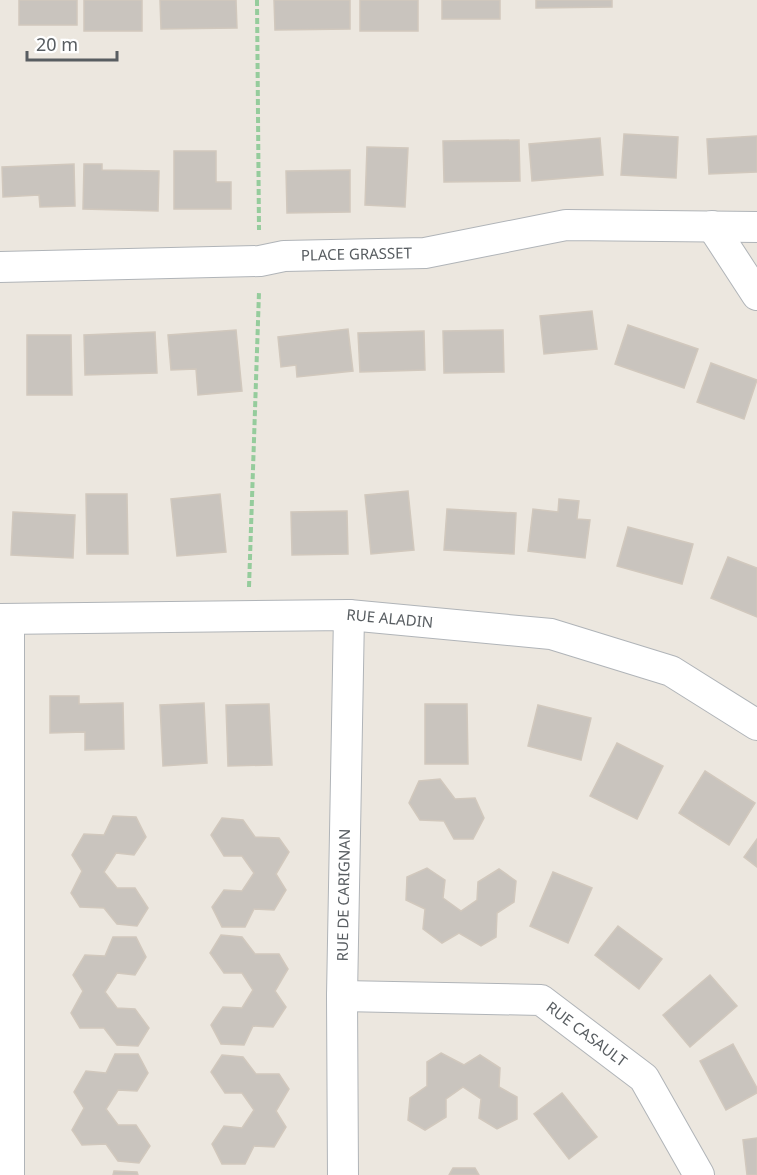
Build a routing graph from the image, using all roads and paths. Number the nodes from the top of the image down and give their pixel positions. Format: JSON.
{"nodes":[{"id":1,"x":256,"y":0,"type":"edge"},
{"id":2,"x":712,"y":226,"type":"junction"},
{"id":3,"x":757,"y":227,"type":"edge"},
{"id":4,"x":260,"y":261,"type":"junction"},
{"id":5,"x":0,"y":267,"type":"edge"},
{"id":6,"x":757,"y":295,"type":"edge"},
{"id":7,"x":349,"y":615,"type":"junction"},
{"id":8,"x":248,"y":616,"type":"junction"},
{"id":9,"x":4,"y":619,"type":"edge"},
{"id":10,"x":757,"y":725,"type":"edge"},
{"id":11,"x":342,"y":996,"type":"junction"},
{"id":12,"x":9,"y":1175,"type":"edge"},
{"id":13,"x":343,"y":1175,"type":"edge"},
{"id":14,"x":699,"y":1175,"type":"edge"}],
"edges":[{"from":1,"to":4,"type":"path"},
{"from":2,"to":3,"type":"street","name":"PLACE GRASSET"},
{"from":2,"to":4,"type":"street","name":"PLACE GRASSET"},
{"from":2,"to":6,"type":"street"},
{"from":4,"to":5,"type":"street","name":"PLACE GRASSET"},
{"from":4,"to":8,"type":"path"},
{"from":7,"to":8,"type":"street","name":"RUE ALADIN"},
{"from":7,"to":10,"type":"street","name":"RUE ALADIN"},
{"from":7,"to":11,"type":"street","name":"RUE DE CARIGNAN"},
{"from":8,"to":9,"type":"street","name":"RUE ALADIN"},
{"from":9,"to":12,"type":"street"},
{"from":11,"to":13,"type":"street","name":"RUE DE CARIGNAN"},
{"from":11,"to":14,"type":"street","name":"RUE CASAULT"}]}
